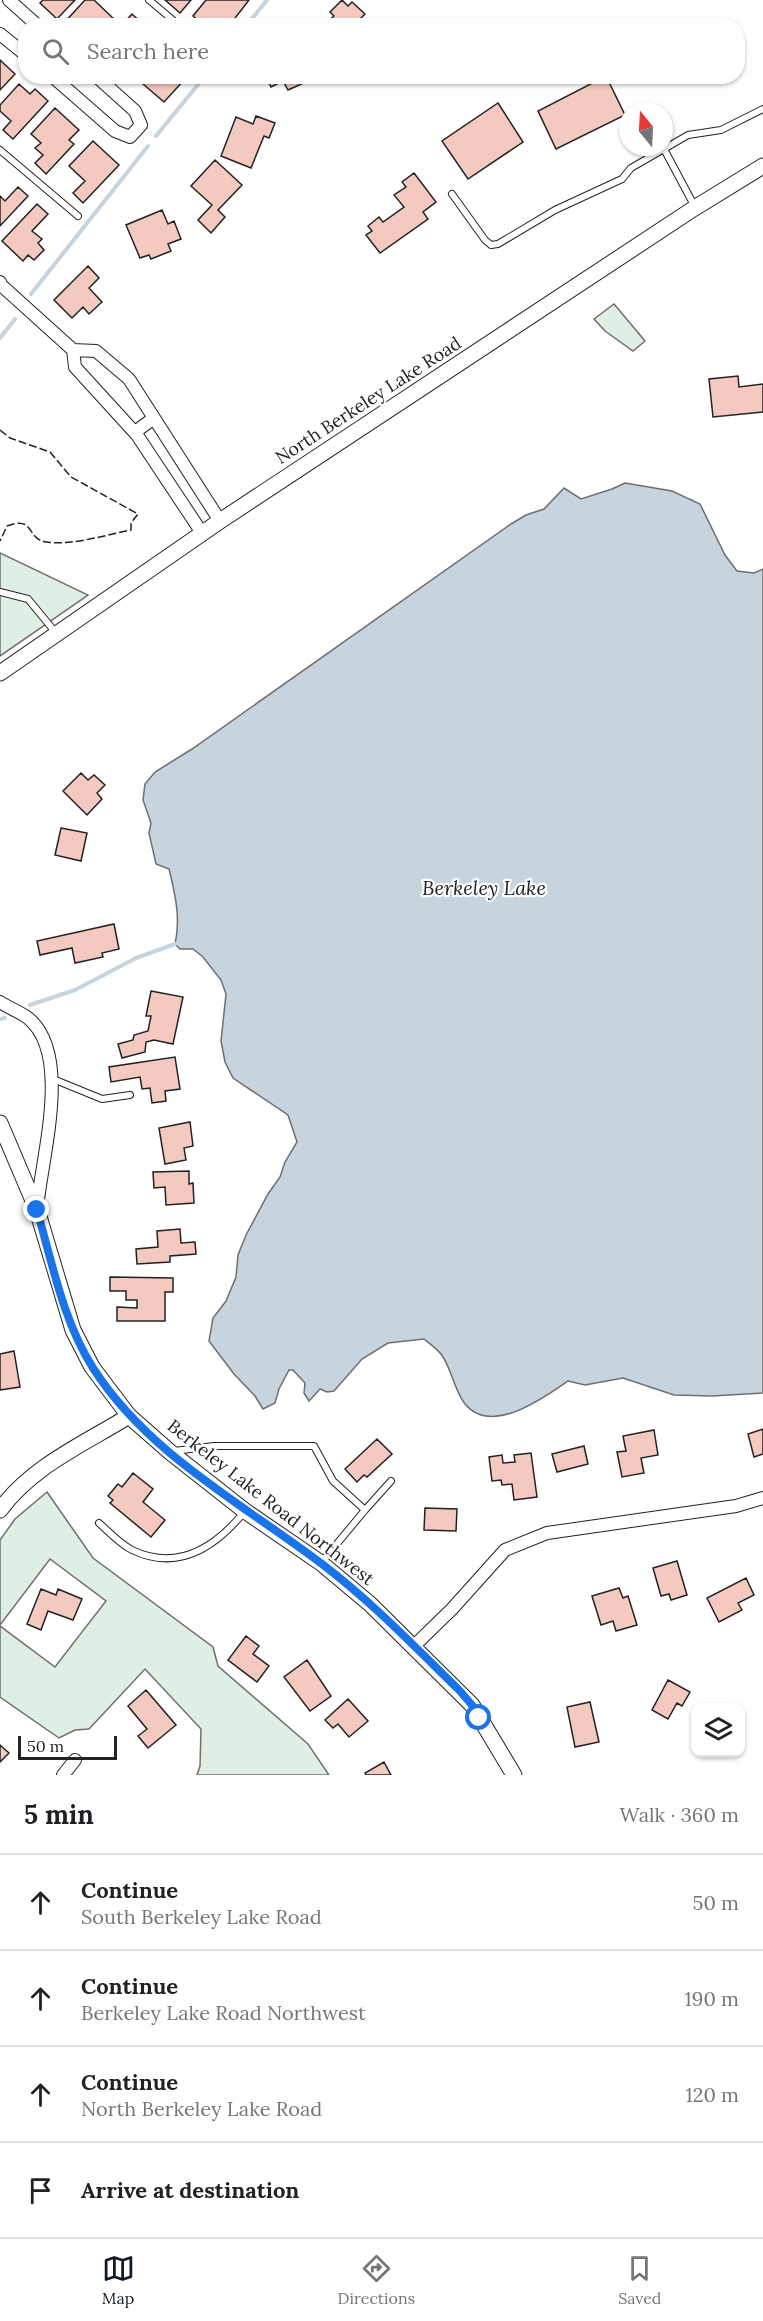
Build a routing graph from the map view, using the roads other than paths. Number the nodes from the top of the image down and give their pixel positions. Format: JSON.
{"nodes":[{"id":1,"x":9,"y":0,"type":"edge"},
{"id":2,"x":149,"y":0,"type":"edge"},
{"id":3,"x":29,"y":18,"type":"edge"},
{"id":4,"x":170,"y":18,"type":"edge"},
{"id":5,"x":0,"y":34,"type":"edge"},
{"id":6,"x":18,"y":49,"type":"edge"},
{"id":7,"x":61,"y":84,"type":"edge"},
{"id":8,"x":105,"y":84,"type":"edge"},
{"id":9,"x":763,"y":109,"type":"edge"},
{"id":10,"x":673,"y":143,"type":"edge"},
{"id":11,"x":0,"y":150,"type":"edge"},
{"id":12,"x":651,"y":156,"type":"edge"},
{"id":13,"x":667,"y":156,"type":"edge"},
{"id":14,"x":763,"y":166,"type":"edge"},
{"id":15,"x":452,"y":194,"type":"dead end"},
{"id":16,"x":695,"y":208,"type":"junction"},
{"id":17,"x":78,"y":216,"type":"dead end"},
{"id":18,"x":0,"y":284,"type":"edge"},
{"id":19,"x":73,"y":350,"type":"junction"},
{"id":20,"x":154,"y":418,"type":"junction"},
{"id":21,"x":135,"y":432,"type":"junction"},
{"id":22,"x":220,"y":521,"type":"junction"},
{"id":23,"x":202,"y":533,"type":"junction"},
{"id":24,"x":0,"y":592,"type":"edge"},
{"id":25,"x":56,"y":633,"type":"junction"},
{"id":26,"x":0,"y":673,"type":"edge"},
{"id":27,"x":0,"y":1002,"type":"edge"},
{"id":28,"x":52,"y":1079,"type":"junction"},
{"id":29,"x":130,"y":1095,"type":"dead end"},
{"id":30,"x":0,"y":1123,"type":"edge"},
{"id":31,"x":37,"y":1210,"type":"junction"},
{"id":32,"x":129,"y":1416,"type":"junction"},
{"id":33,"x":170,"y":1452,"type":"junction"},
{"id":34,"x":392,"y":1481,"type":"dead end"},
{"id":35,"x":763,"y":1498,"type":"edge"},
{"id":36,"x":0,"y":1510,"type":"edge"},
{"id":37,"x":364,"y":1510,"type":"junction"},
{"id":38,"x":245,"y":1511,"type":"junction"},
{"id":39,"x":99,"y":1523,"type":"dead end"},
{"id":40,"x":321,"y":1563,"type":"junction"},
{"id":41,"x":414,"y":1646,"type":"junction"},
{"id":42,"x":75,"y":1761,"type":"dead end"},
{"id":43,"x":63,"y":1775,"type":"edge"},
{"id":44,"x":514,"y":1775,"type":"edge"}],
"edges":[{"from":1,"to":3,"type":"street"},
{"from":2,"to":4,"type":"lane"},
{"from":5,"to":6,"type":"street"},
{"from":7,"to":8,"type":"street"},
{"from":9,"to":10,"type":"lane"},
{"from":11,"to":17,"type":"lane"},
{"from":12,"to":15,"type":"lane"},
{"from":13,"to":16,"type":"lane"},
{"from":14,"to":16,"type":"street","name":"North Berkeley Lake Road"},
{"from":16,"to":22,"type":"street","name":"North Berkeley Lake Road"},
{"from":18,"to":19,"type":"street"},
{"from":19,"to":20,"type":"street"},
{"from":19,"to":21,"type":"street"},
{"from":20,"to":21,"type":"street"},
{"from":20,"to":22,"type":"street"},
{"from":21,"to":23,"type":"street"},
{"from":22,"to":23,"type":"street","name":"North Berkeley Lake Road"},
{"from":23,"to":25,"type":"street","name":"North Berkeley Lake Road"},
{"from":24,"to":25,"type":"lane"},
{"from":25,"to":26,"type":"street","name":"North Berkeley Lake Road"},
{"from":27,"to":28,"type":"street"},
{"from":28,"to":29,"type":"lane"},
{"from":28,"to":31,"type":"street"},
{"from":30,"to":31,"type":"street"},
{"from":31,"to":32,"type":"street"},
{"from":32,"to":33,"type":"street","name":"Berkeley Lake Road Northwest"},
{"from":32,"to":36,"type":"street"},
{"from":33,"to":37,"type":"lane"},
{"from":33,"to":38,"type":"street","name":"Berkeley Lake Road Northwest"},
{"from":34,"to":37,"type":"lane"},
{"from":35,"to":41,"type":"street"},
{"from":37,"to":40,"type":"lane"},
{"from":38,"to":39,"type":"lane"},
{"from":38,"to":40,"type":"street","name":"Berkeley Lake Road Northwest"},
{"from":40,"to":41,"type":"street","name":"Berkeley Lake Road Northwest"},
{"from":41,"to":44,"type":"street","name":"Berkeley Lake Road Northwest"},
{"from":42,"to":43,"type":"street"}]}
